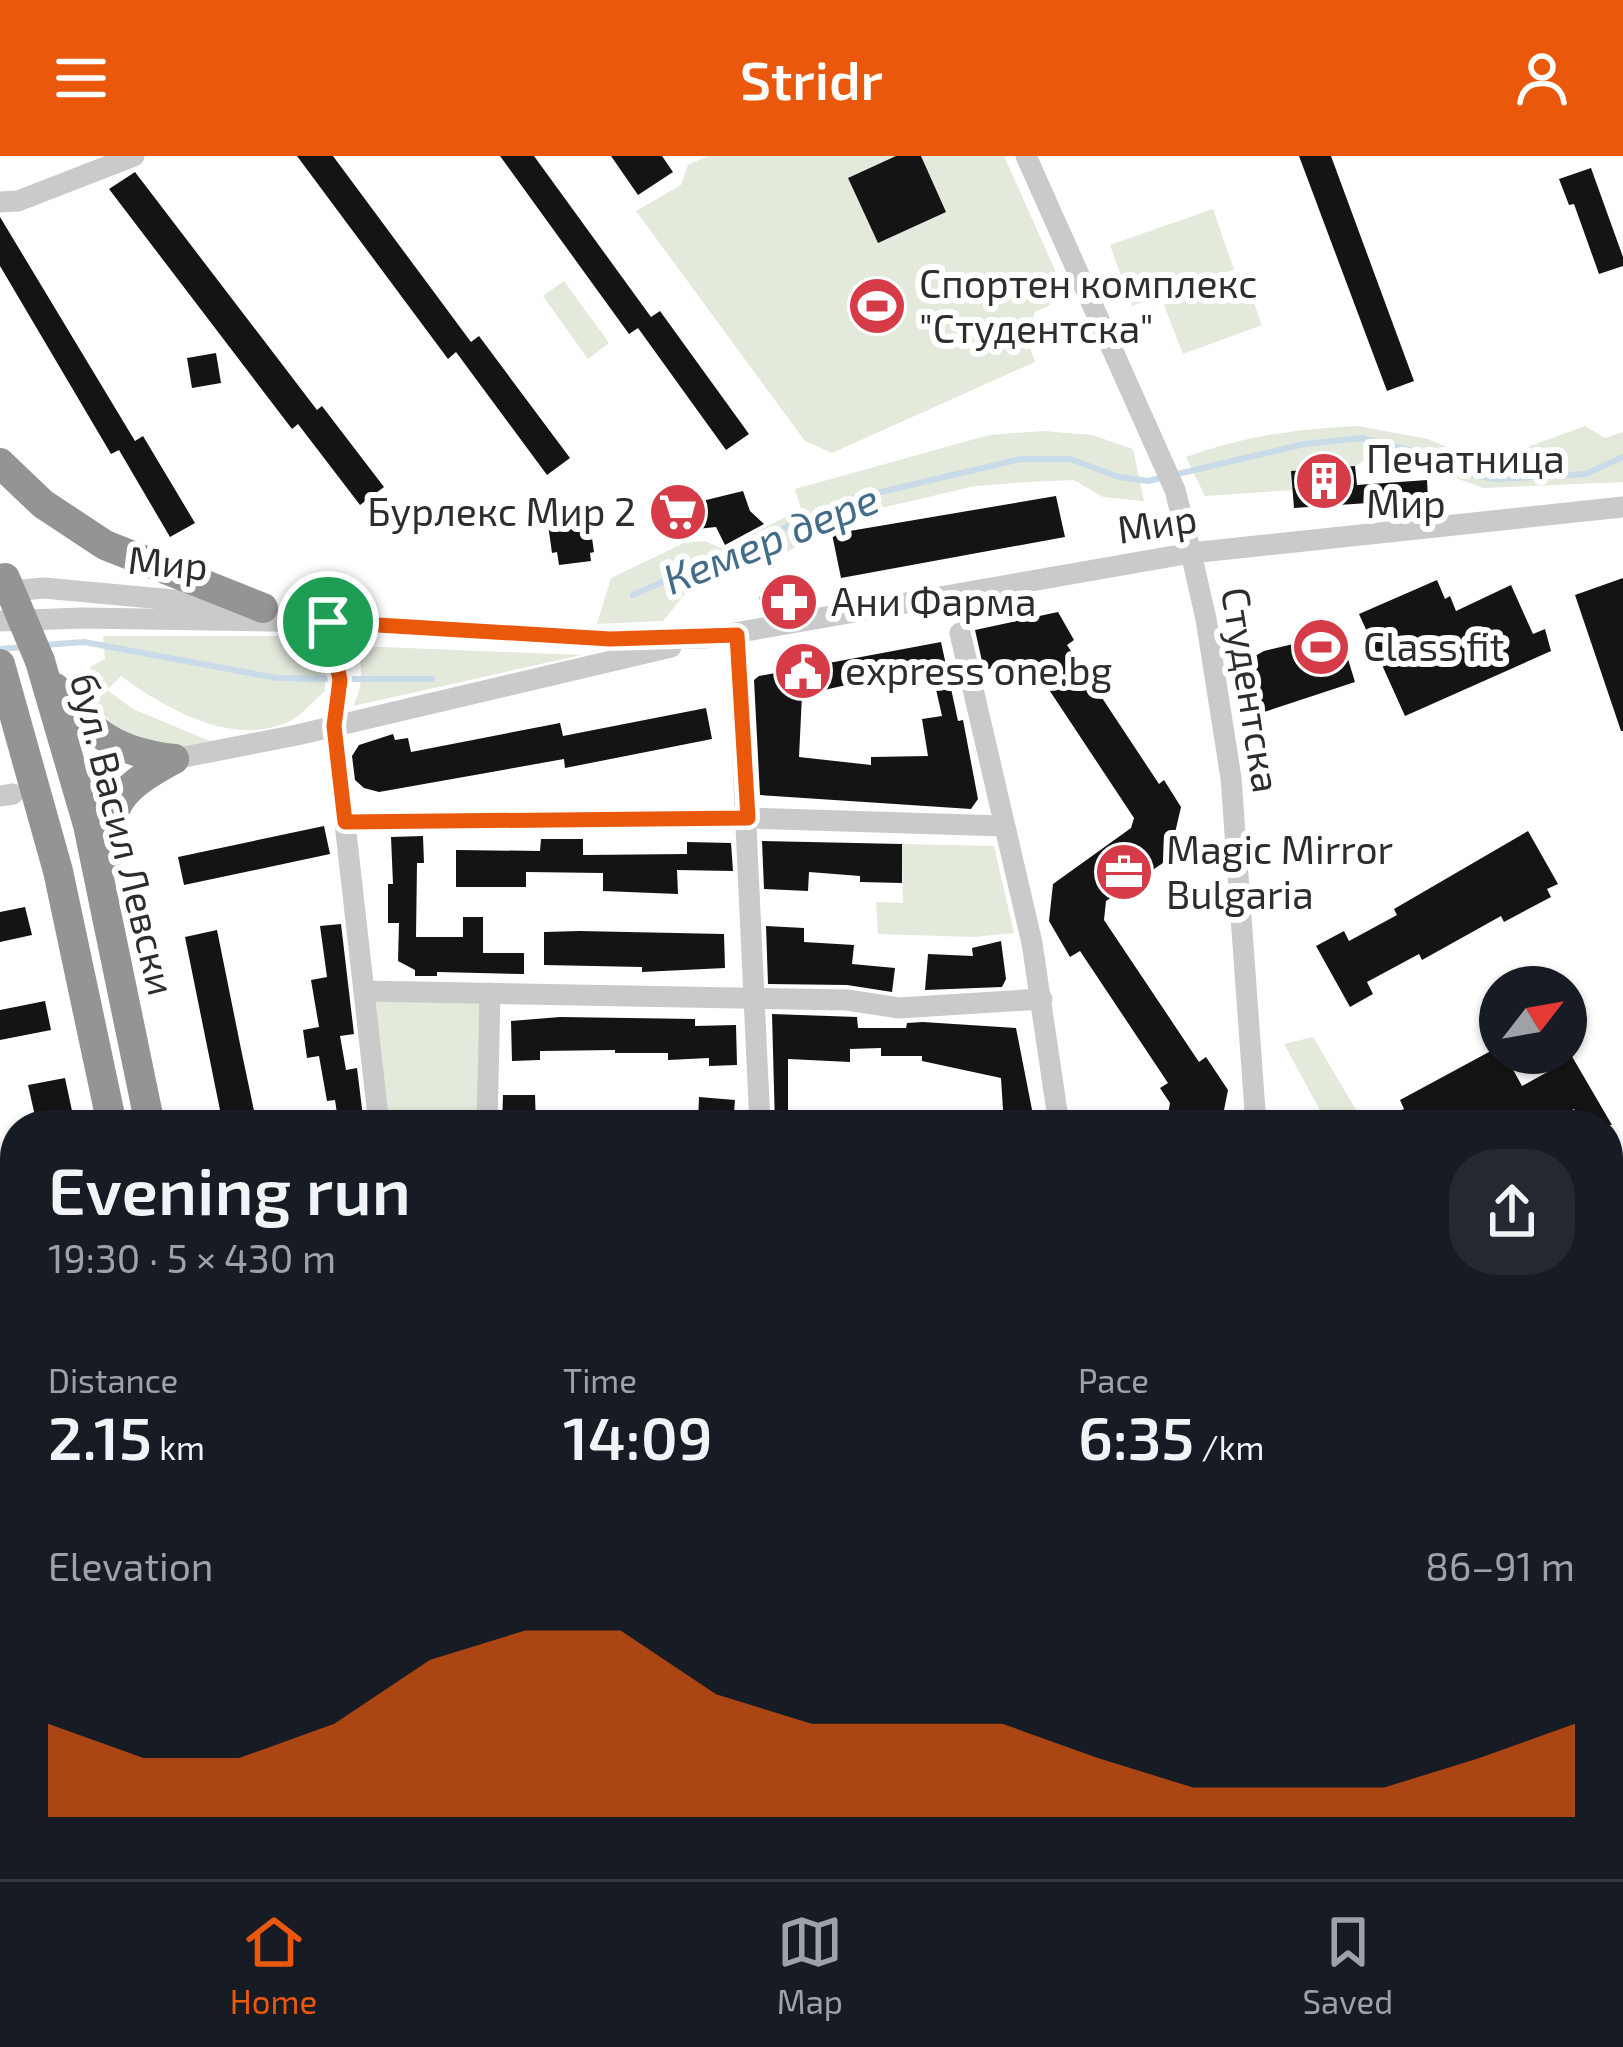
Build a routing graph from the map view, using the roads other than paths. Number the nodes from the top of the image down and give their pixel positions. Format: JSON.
{"nodes":[{"id":1,"x":134,"y":156,"type":"edge"},
{"id":2,"x":1026,"y":156,"type":"edge"},
{"id":3,"x":0,"y":202,"type":"edge"},
{"id":4,"x":0,"y":463,"type":"edge"},
{"id":5,"x":1623,"y":506,"type":"edge"},
{"id":6,"x":1191,"y":553,"type":"junction"},
{"id":7,"x":2,"y":579,"type":"edge"},
{"id":8,"x":263,"y":608,"type":"junction"},
{"id":9,"x":0,"y":621,"type":"edge"},
{"id":10,"x":328,"y":622,"type":"junction"},
{"id":11,"x":960,"y":634,"type":"dead end"},
{"id":12,"x":737,"y":635,"type":"junction"},
{"id":13,"x":706,"y":638,"type":"junction"},
{"id":14,"x":0,"y":664,"type":"edge"},
{"id":15,"x":43,"y":669,"type":"junction"},
{"id":16,"x":334,"y":726,"type":"junction"},
{"id":17,"x":174,"y":759,"type":"junction"},
{"id":18,"x":16,"y":794,"type":"edge"},
{"id":19,"x":748,"y":818,"type":"junction"},
{"id":20,"x":345,"y":822,"type":"junction"},
{"id":21,"x":1004,"y":826,"type":"junction"},
{"id":22,"x":105,"y":910,"type":"junction"},
{"id":23,"x":364,"y":991,"type":"junction"},
{"id":24,"x":490,"y":993,"type":"junction"},
{"id":25,"x":754,"y":999,"type":"junction"},
{"id":26,"x":1042,"y":999,"type":"junction"},
{"id":27,"x":109,"y":1110,"type":"edge"},
{"id":28,"x":147,"y":1110,"type":"edge"},
{"id":29,"x":378,"y":1110,"type":"edge"},
{"id":30,"x":487,"y":1110,"type":"edge"},
{"id":31,"x":759,"y":1110,"type":"edge"},
{"id":32,"x":1057,"y":1110,"type":"edge"},
{"id":33,"x":1255,"y":1110,"type":"edge"}],
"edges":[{"from":1,"to":3,"type":"street"},
{"from":2,"to":6,"type":"street","name":"Студентска"},
{"from":4,"to":8,"type":"highway"},
{"from":5,"to":6,"type":"street","name":"Мир"},
{"from":6,"to":12,"type":"street","name":"Мир"},
{"from":6,"to":33,"type":"street","name":"Студентска"},
{"from":7,"to":8,"type":"street","name":"Мир"},
{"from":7,"to":15,"type":"highway","name":"бул. Васил Левски","bridge":true},
{"from":8,"to":10,"type":"street","name":"Мир"},
{"from":9,"to":10,"type":"street","name":"Мир"},
{"from":10,"to":13,"type":"street","name":"Мир"},
{"from":10,"to":16,"type":"street"},
{"from":11,"to":21,"type":"street"},
{"from":12,"to":13,"type":"street","name":"Мир"},
{"from":12,"to":19,"type":"street"},
{"from":13,"to":16,"type":"street","name":"Мир"},
{"from":14,"to":18,"type":"highway","name":"бул. Васил Левски"},
{"from":15,"to":17,"type":"highway"},
{"from":15,"to":22,"type":"highway","name":"бул. Васил Левски"},
{"from":16,"to":17,"type":"street","name":"Мир"},
{"from":16,"to":20,"type":"street"},
{"from":17,"to":22,"type":"highway"},
{"from":18,"to":27,"type":"highway","name":"бул. Васил Левски"},
{"from":19,"to":20,"type":"street"},
{"from":19,"to":21,"type":"street"},
{"from":19,"to":25,"type":"street"},
{"from":20,"to":23,"type":"street"},
{"from":21,"to":26,"type":"street"},
{"from":22,"to":28,"type":"highway","name":"бул. Васил Левски"},
{"from":23,"to":24,"type":"street"},
{"from":23,"to":29,"type":"street"},
{"from":24,"to":25,"type":"street"},
{"from":24,"to":30,"type":"street"},
{"from":25,"to":26,"type":"street"},
{"from":25,"to":31,"type":"street"},
{"from":26,"to":32,"type":"street"}]}
